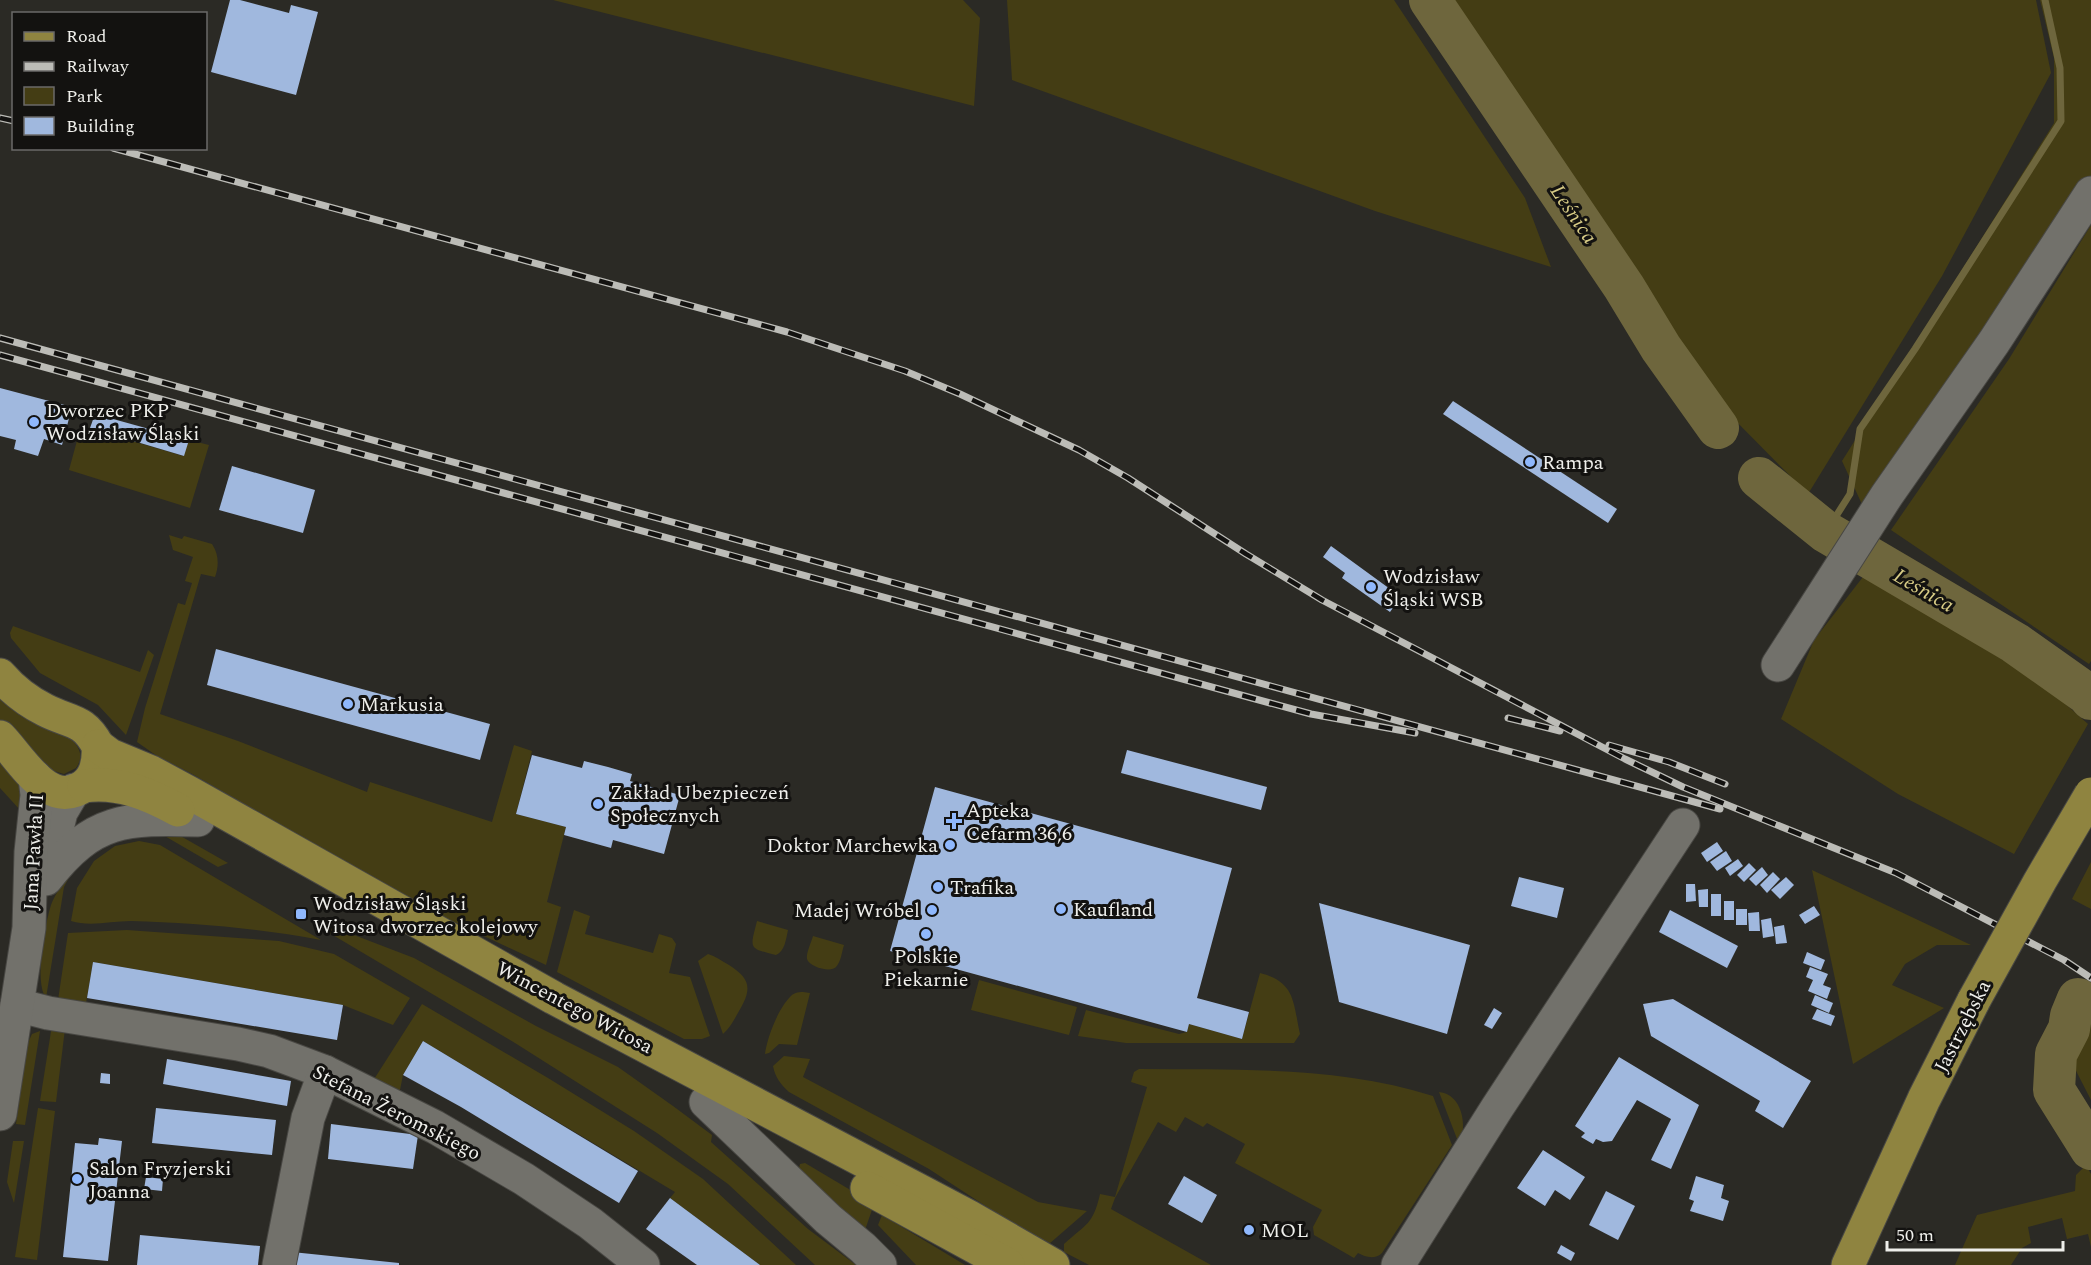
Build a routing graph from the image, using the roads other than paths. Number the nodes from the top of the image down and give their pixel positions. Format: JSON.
{"nodes":[{"id":1,"x":2091,"y":193,"type":"edge"},
{"id":2,"x":1778,"y":665,"type":"dead end"},
{"id":3,"x":0,"y":675,"type":"edge"},
{"id":4,"x":0,"y":737,"type":"edge"},
{"id":5,"x":98,"y":746,"type":"junction"},
{"id":6,"x":35,"y":777,"type":"junction"},
{"id":7,"x":79,"y":788,"type":"junction"},
{"id":8,"x":2091,"y":794,"type":"edge"},
{"id":9,"x":198,"y":820,"type":"junction"},
{"id":10,"x":1683,"y":825,"type":"dead end"},
{"id":11,"x":46,"y":879,"type":"junction"},
{"id":12,"x":29,"y":928,"type":"junction"},
{"id":13,"x":17,"y":1005,"type":"junction"},
{"id":14,"x":325,"y":1072,"type":"junction"},
{"id":15,"x":1,"y":1102,"type":"edge"},
{"id":16,"x":706,"y":1102,"type":"junction"},
{"id":17,"x":279,"y":1265,"type":"edge"},
{"id":18,"x":643,"y":1265,"type":"edge"},
{"id":19,"x":880,"y":1265,"type":"edge"},
{"id":20,"x":1008,"y":1265,"type":"edge"},
{"id":21,"x":1053,"y":1265,"type":"edge"},
{"id":22,"x":1398,"y":1265,"type":"edge"},
{"id":23,"x":1848,"y":1265,"type":"edge"}],
"edges":[{"from":1,"to":2,"type":"street"},
{"from":3,"to":5,"type":"main road","name":"Wincentego Witosa"},
{"from":4,"to":6,"type":"main road","name":"Wincentego Witosa"},
{"from":5,"to":7,"type":"main road"},
{"from":5,"to":21,"type":"main road","name":"Wincentego Witosa"},
{"from":6,"to":7,"type":"main road","name":"Wincentego Witosa"},
{"from":6,"to":12,"type":"street","name":"Jana Pawła II"},
{"from":7,"to":9,"type":"main road","name":"Wincentego Witosa"},
{"from":7,"to":11,"type":"street","name":"Jana Pawła II"},
{"from":8,"to":23,"type":"main road","name":"Jastrzębska","bridge":true},
{"from":9,"to":11,"type":"street"},
{"from":9,"to":16,"type":"main road","name":"Wincentego Witosa"},
{"from":10,"to":22,"type":"street"},
{"from":11,"to":12,"type":"street","name":"Jana Pawła II"},
{"from":12,"to":13,"type":"street","name":"Jana Pawła II"},
{"from":13,"to":14,"type":"street","name":"Stefana Żeromskiego"},
{"from":13,"to":15,"type":"street","name":"Jana Pawła II"},
{"from":14,"to":17,"type":"street"},
{"from":14,"to":18,"type":"street","name":"Stefana Żeromskiego"},
{"from":16,"to":19,"type":"street"},
{"from":16,"to":20,"type":"main road","name":"Wincentego Witosa"}]}
